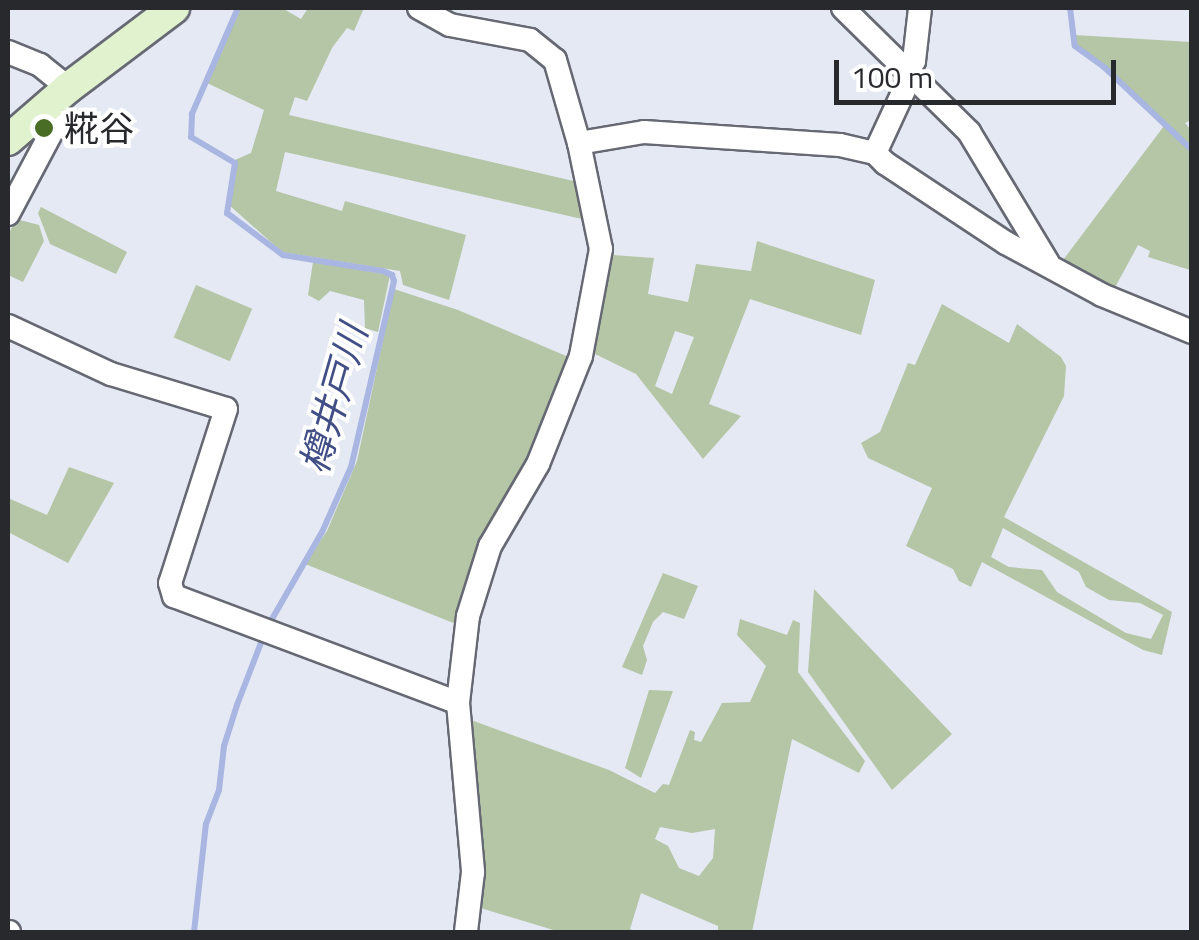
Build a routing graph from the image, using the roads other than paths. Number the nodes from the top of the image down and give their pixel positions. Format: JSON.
{"nodes":[{"id":1,"x":174,"y":8,"type":"edge"},
{"id":2,"x":419,"y":8,"type":"edge"},
{"id":3,"x":842,"y":8,"type":"edge"},
{"id":4,"x":920,"y":8,"type":"edge"},
{"id":5,"x":8,"y":52,"type":"edge"},
{"id":6,"x":910,"y":71,"type":"junction"},
{"id":7,"x":60,"y":94,"type":"junction"},
{"id":8,"x":8,"y":140,"type":"edge"},
{"id":9,"x":579,"y":142,"type":"junction"},
{"id":10,"x":875,"y":152,"type":"junction"},
{"id":11,"x":8,"y":214,"type":"edge"},
{"id":12,"x":1048,"y":263,"type":"junction"},
{"id":13,"x":8,"y":326,"type":"edge"},
{"id":14,"x":1192,"y":332,"type":"edge"},
{"id":15,"x":458,"y":703,"type":"junction"},
{"id":16,"x":466,"y":932,"type":"edge"}],
"edges":[{"from":1,"to":7,"type":"main road"},
{"from":2,"to":9,"type":"street"},
{"from":3,"to":6,"type":"street"},
{"from":4,"to":6,"type":"street"},
{"from":5,"to":7,"type":"street"},
{"from":6,"to":10,"type":"street"},
{"from":6,"to":12,"type":"street"},
{"from":7,"to":8,"type":"main road"},
{"from":7,"to":11,"type":"street"},
{"from":9,"to":10,"type":"street"},
{"from":9,"to":15,"type":"street"},
{"from":10,"to":12,"type":"street"},
{"from":12,"to":14,"type":"street"},
{"from":13,"to":15,"type":"street"},
{"from":15,"to":16,"type":"street"}]}
